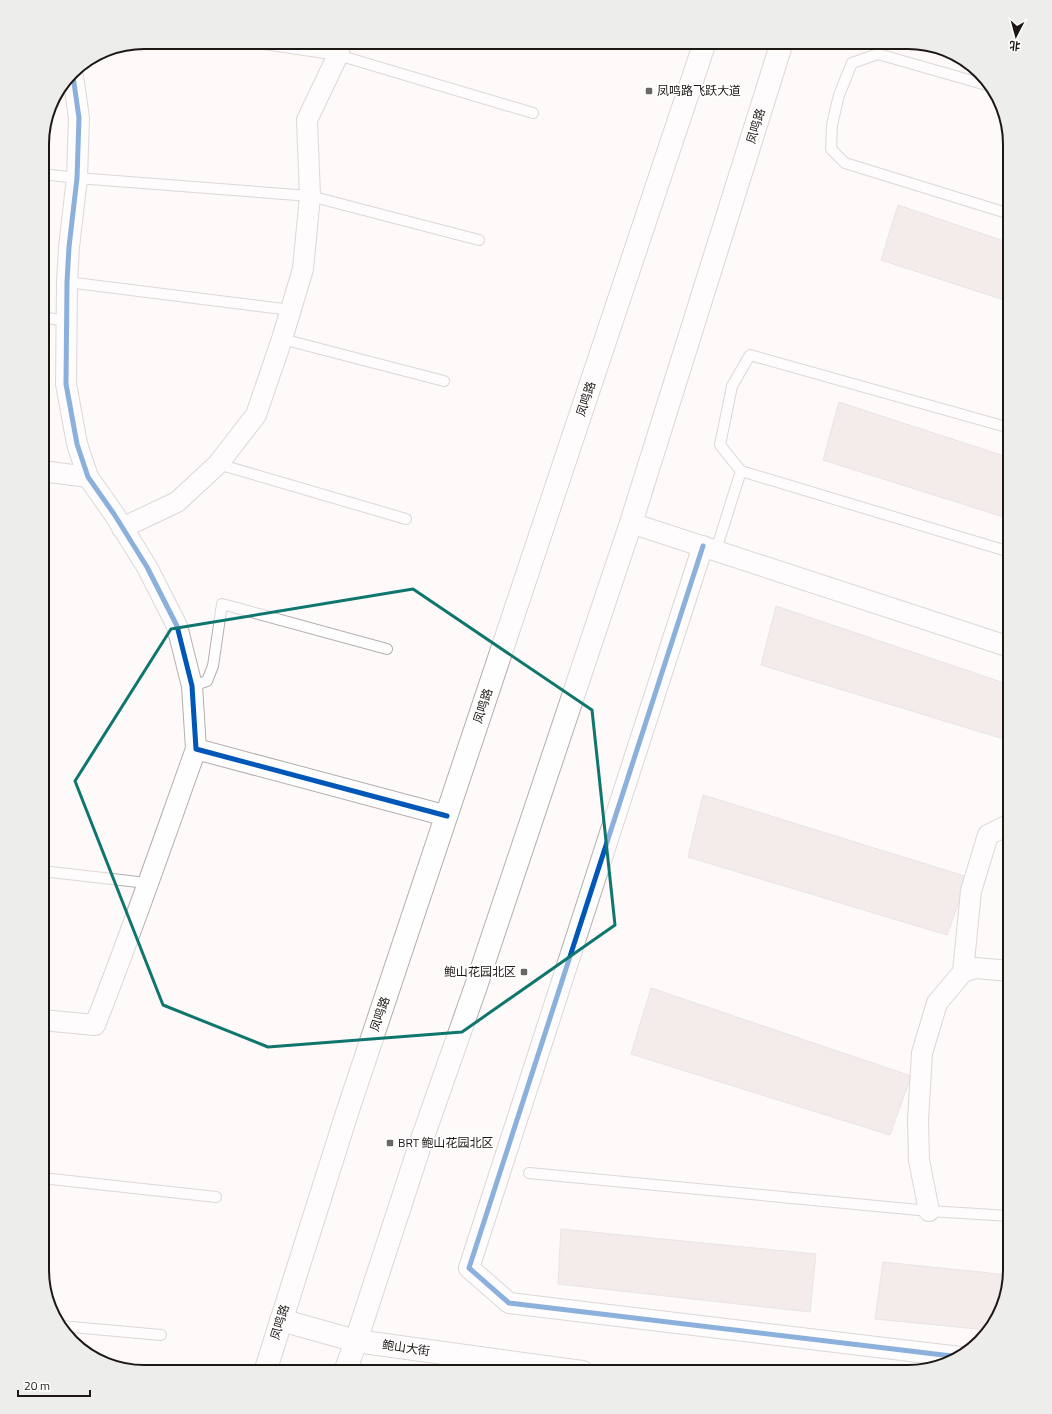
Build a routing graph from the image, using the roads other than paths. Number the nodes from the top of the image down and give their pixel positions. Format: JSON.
{"nodes":[{"id":1,"x":340,"y":49,"type":"edge"},
{"id":2,"x":343,"y":49,"type":"edge"},
{"id":3,"x":703,"y":49,"type":"edge"},
{"id":4,"x":780,"y":49,"type":"edge"},
{"id":5,"x":74,"y":80,"type":"edge"},
{"id":6,"x":981,"y":83,"type":"edge"},
{"id":7,"x":533,"y":113,"type":"dead end"},
{"id":8,"x":49,"y":175,"type":"edge"},
{"id":9,"x":77,"y":178,"type":"junction"},
{"id":10,"x":310,"y":196,"type":"junction"},
{"id":11,"x":1003,"y":212,"type":"edge"},
{"id":12,"x":479,"y":240,"type":"dead end"},
{"id":13,"x":67,"y":282,"type":"junction"},
{"id":14,"x":291,"y":310,"type":"junction"},
{"id":15,"x":49,"y":318,"type":"edge"},
{"id":16,"x":66,"y":321,"type":"junction"},
{"id":17,"x":282,"y":339,"type":"junction"},
{"id":18,"x":444,"y":381,"type":"dead end"},
{"id":19,"x":1003,"y":426,"type":"edge"},
{"id":20,"x":218,"y":464,"type":"junction"},
{"id":21,"x":741,"y":471,"type":"junction"},
{"id":22,"x":49,"y":472,"type":"edge"},
{"id":23,"x":88,"y":477,"type":"junction"},
{"id":24,"x":406,"y":519,"type":"dead end"},
{"id":25,"x":632,"y":524,"type":"junction"},
{"id":26,"x":122,"y":528,"type":"junction"},
{"id":27,"x":709,"y":548,"type":"junction"},
{"id":28,"x":1003,"y":550,"type":"edge"},
{"id":29,"x":1003,"y":645,"type":"edge"},
{"id":30,"x":387,"y":649,"type":"dead end"},
{"id":31,"x":192,"y":686,"type":"junction"},
{"id":32,"x":196,"y":749,"type":"junction"},
{"id":33,"x":447,"y":816,"type":"junction"},
{"id":34,"x":1003,"y":828,"type":"edge"},
{"id":35,"x":49,"y":872,"type":"edge"},
{"id":36,"x":147,"y":883,"type":"junction"},
{"id":37,"x":1003,"y":970,"type":"edge"},
{"id":38,"x":963,"y":972,"type":"junction"},
{"id":39,"x":49,"y":1021,"type":"edge"},
{"id":40,"x":529,"y":1173,"type":"dead end"},
{"id":41,"x":49,"y":1179,"type":"edge"},
{"id":42,"x":216,"y":1197,"type":"dead end"},
{"id":43,"x":929,"y":1210,"type":"junction"},
{"id":44,"x":1003,"y":1215,"type":"edge"},
{"id":45,"x":281,"y":1320,"type":"junction"},
{"id":46,"x":68,"y":1327,"type":"edge"},
{"id":47,"x":161,"y":1335,"type":"dead end"},
{"id":48,"x":356,"y":1341,"type":"junction"},
{"id":49,"x":948,"y":1356,"type":"edge"},
{"id":50,"x":267,"y":1365,"type":"edge"},
{"id":51,"x":347,"y":1365,"type":"edge"},
{"id":52,"x":531,"y":1365,"type":"edge"}],
"edges":[{"from":1,"to":10,"type":"street"},
{"from":2,"to":7,"type":"lane"},
{"from":3,"to":33,"type":"main road","name":"凤鸣路"},
{"from":4,"to":25,"type":"main road","name":"凤鸣路"},
{"from":5,"to":9,"type":"street"},
{"from":6,"to":11,"type":"lane"},
{"from":8,"to":9,"type":"lane"},
{"from":9,"to":10,"type":"lane"},
{"from":9,"to":13,"type":"street"},
{"from":10,"to":12,"type":"lane"},
{"from":10,"to":14,"type":"street"},
{"from":13,"to":14,"type":"lane"},
{"from":13,"to":16,"type":"street"},
{"from":14,"to":17,"type":"street"},
{"from":15,"to":16,"type":"lane"},
{"from":16,"to":23,"type":"street"},
{"from":17,"to":18,"type":"lane"},
{"from":17,"to":20,"type":"street"},
{"from":19,"to":21,"type":"lane"},
{"from":20,"to":24,"type":"lane"},
{"from":20,"to":26,"type":"street"},
{"from":21,"to":27,"type":"lane"},
{"from":21,"to":28,"type":"lane"},
{"from":22,"to":23,"type":"street"},
{"from":23,"to":26,"type":"street"},
{"from":25,"to":27,"type":"street"},
{"from":25,"to":48,"type":"main road","name":"凤鸣路"},
{"from":26,"to":31,"type":"street"},
{"from":27,"to":29,"type":"street"},
{"from":27,"to":49,"type":"street"},
{"from":30,"to":31,"type":"lane"},
{"from":31,"to":32,"type":"street"},
{"from":32,"to":33,"type":"street"},
{"from":32,"to":36,"type":"street"},
{"from":33,"to":45,"type":"main road","name":"凤鸣路"},
{"from":34,"to":38,"type":"street"},
{"from":35,"to":36,"type":"lane"},
{"from":36,"to":39,"type":"street"},
{"from":37,"to":38,"type":"street"},
{"from":38,"to":43,"type":"street"},
{"from":40,"to":43,"type":"lane"},
{"from":41,"to":42,"type":"lane"},
{"from":43,"to":44,"type":"lane"},
{"from":45,"to":48,"type":"main road","name":"鲍山大街"},
{"from":45,"to":50,"type":"main road","name":"凤鸣路"},
{"from":46,"to":47,"type":"lane"},
{"from":48,"to":51,"type":"main road","name":"凤鸣路"},
{"from":48,"to":52,"type":"main road","name":"鲍山大街"}]}
